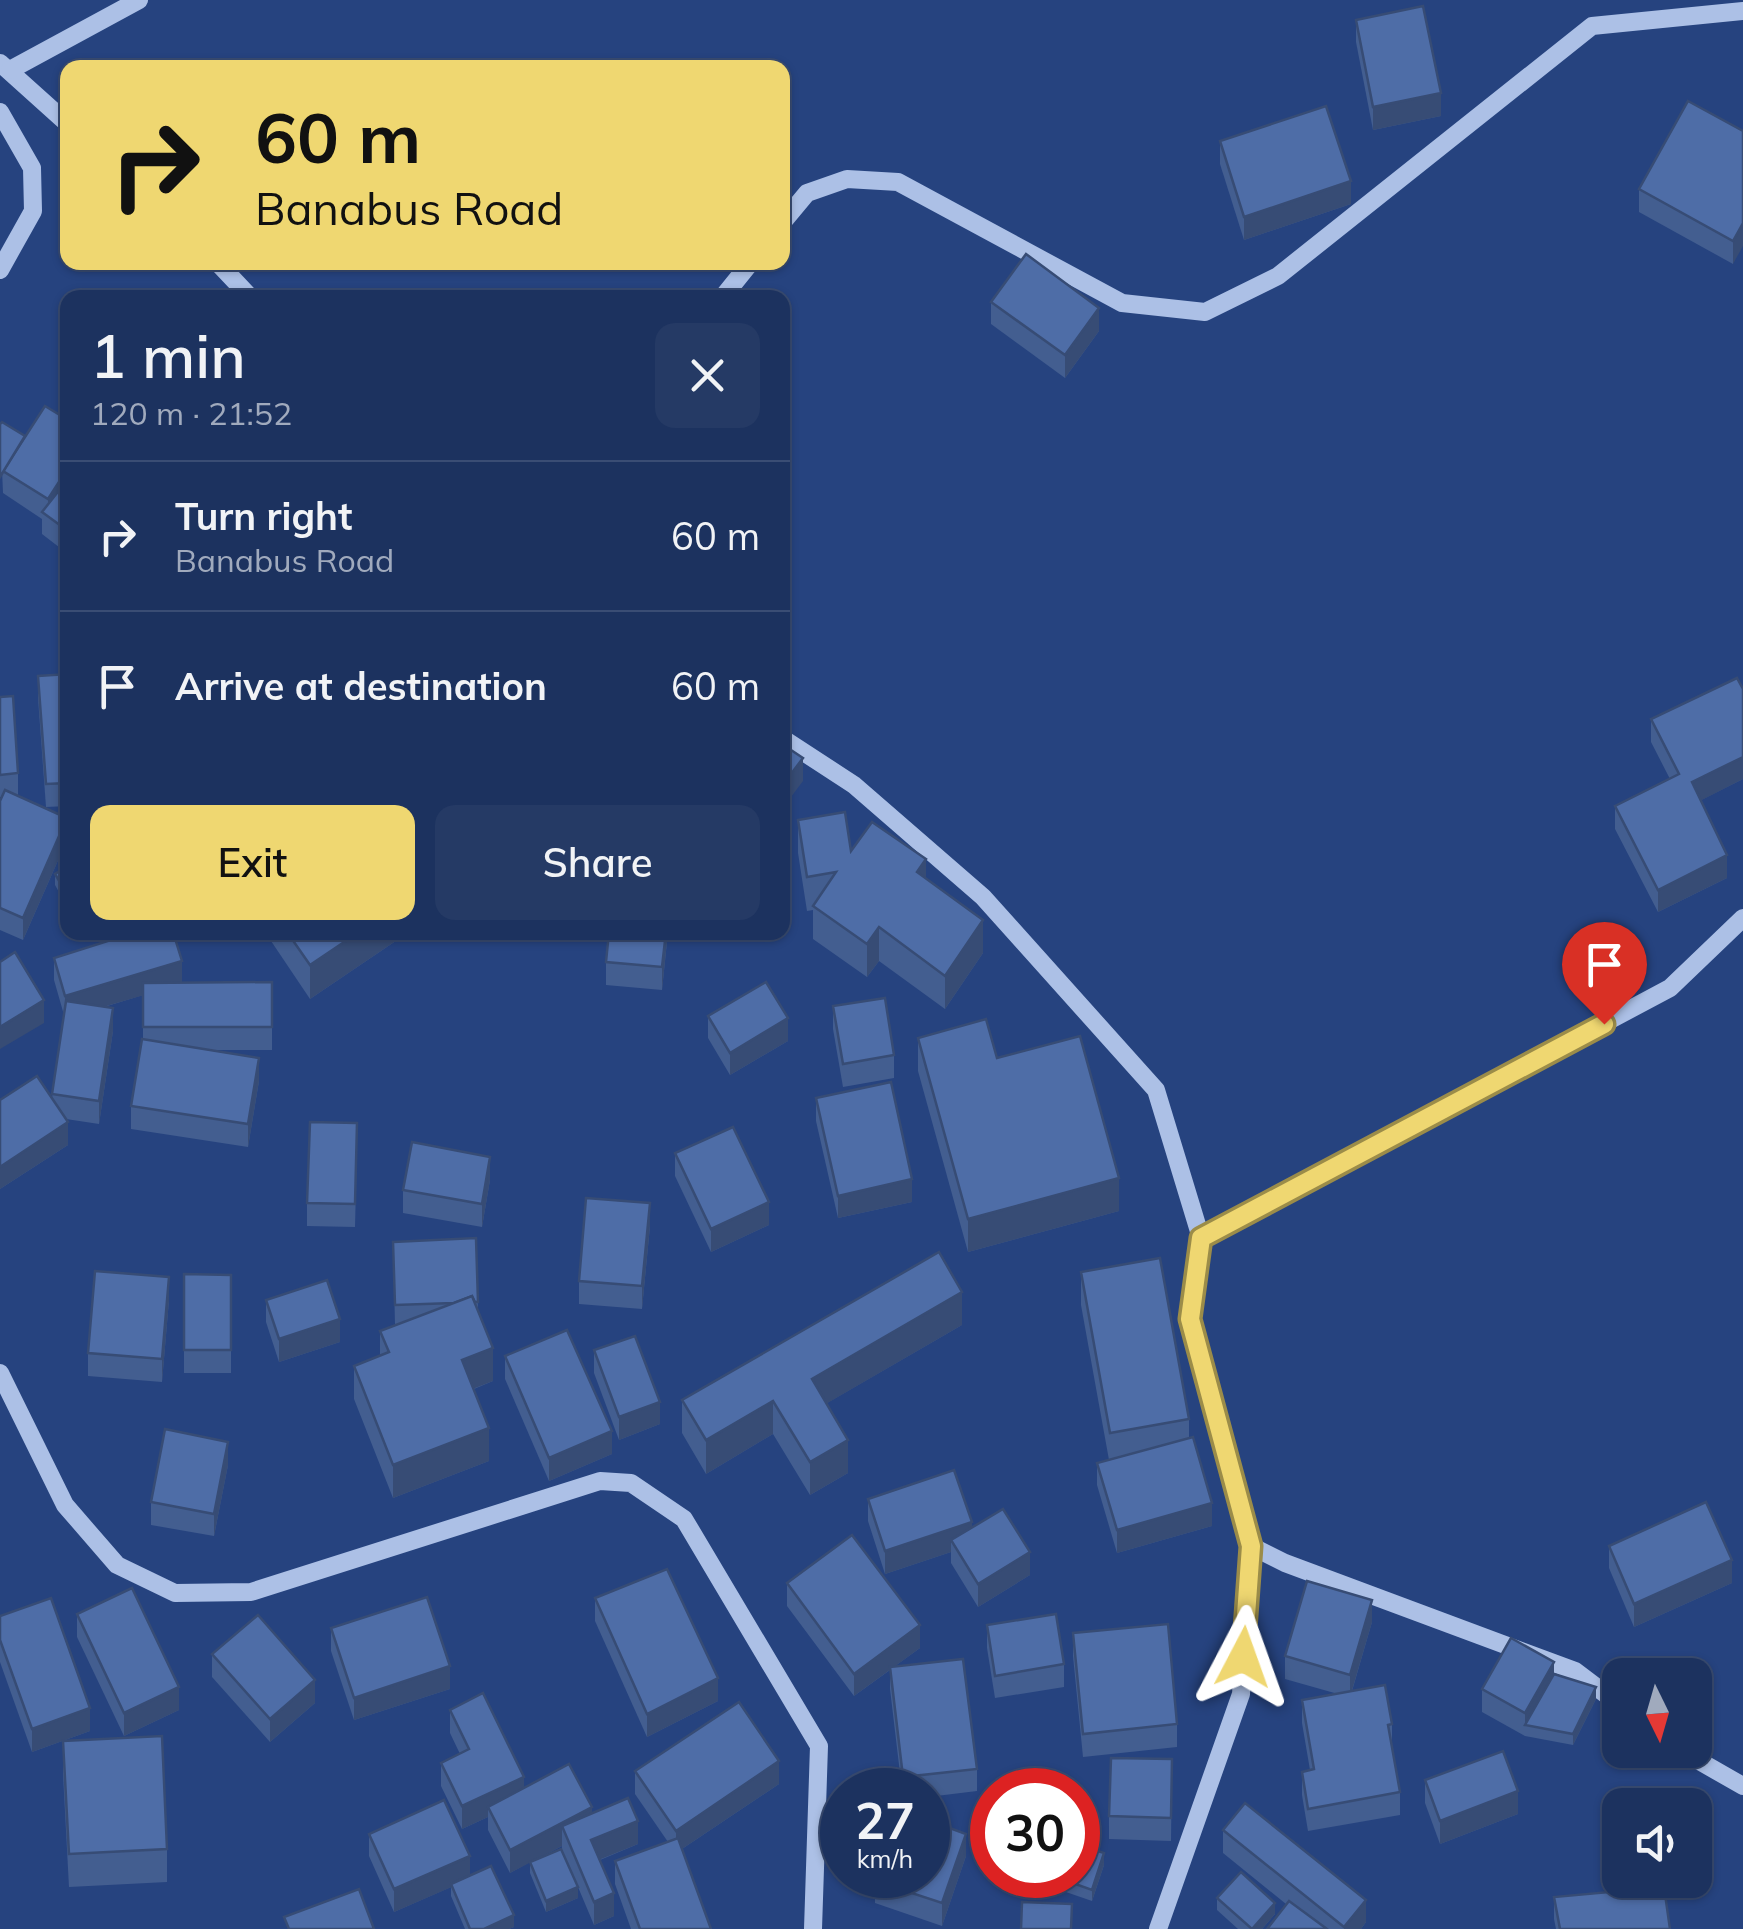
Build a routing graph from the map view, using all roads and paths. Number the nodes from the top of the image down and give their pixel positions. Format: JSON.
{"nodes":[{"id":1,"x":139,"y":0,"type":"edge"},
{"id":2,"x":1743,"y":11,"type":"edge"},
{"id":3,"x":5,"y":66,"type":"edge"},
{"id":4,"x":0,"y":112,"type":"edge"},
{"id":5,"x":60,"y":117,"type":"edge"},
{"id":6,"x":790,"y":214,"type":"edge"},
{"id":7,"x":0,"y":270,"type":"edge"},
{"id":8,"x":225,"y":270,"type":"edge"},
{"id":9,"x":745,"y":270,"type":"edge"},
{"id":10,"x":243,"y":290,"type":"edge"},
{"id":11,"x":728,"y":290,"type":"edge"},
{"id":12,"x":790,"y":743,"type":"edge"},
{"id":13,"x":1743,"y":918,"type":"edge"},
{"id":14,"x":1201,"y":1238,"type":"junction"},
{"id":15,"x":0,"y":1373,"type":"edge"},
{"id":16,"x":1251,"y":1546,"type":"junction"},
{"id":17,"x":1602,"y":1691,"type":"edge"},
{"id":18,"x":1712,"y":1768,"type":"edge"},
{"id":19,"x":1743,"y":1786,"type":"edge"},
{"id":20,"x":813,"y":1929,"type":"edge"},
{"id":21,"x":1158,"y":1929,"type":"edge"}],
"edges":[{"from":1,"to":3,"type":"street"},
{"from":2,"to":6,"type":"street"},
{"from":3,"to":5,"type":"street"},
{"from":4,"to":7,"type":"street"},
{"from":8,"to":10,"type":"street"},
{"from":9,"to":11,"type":"street"},
{"from":12,"to":14,"type":"street"},
{"from":13,"to":14,"type":"street"},
{"from":14,"to":16,"type":"street"},
{"from":15,"to":20,"type":"street"},
{"from":16,"to":17,"type":"street"},
{"from":16,"to":21,"type":"street"},
{"from":18,"to":19,"type":"street"}]}
